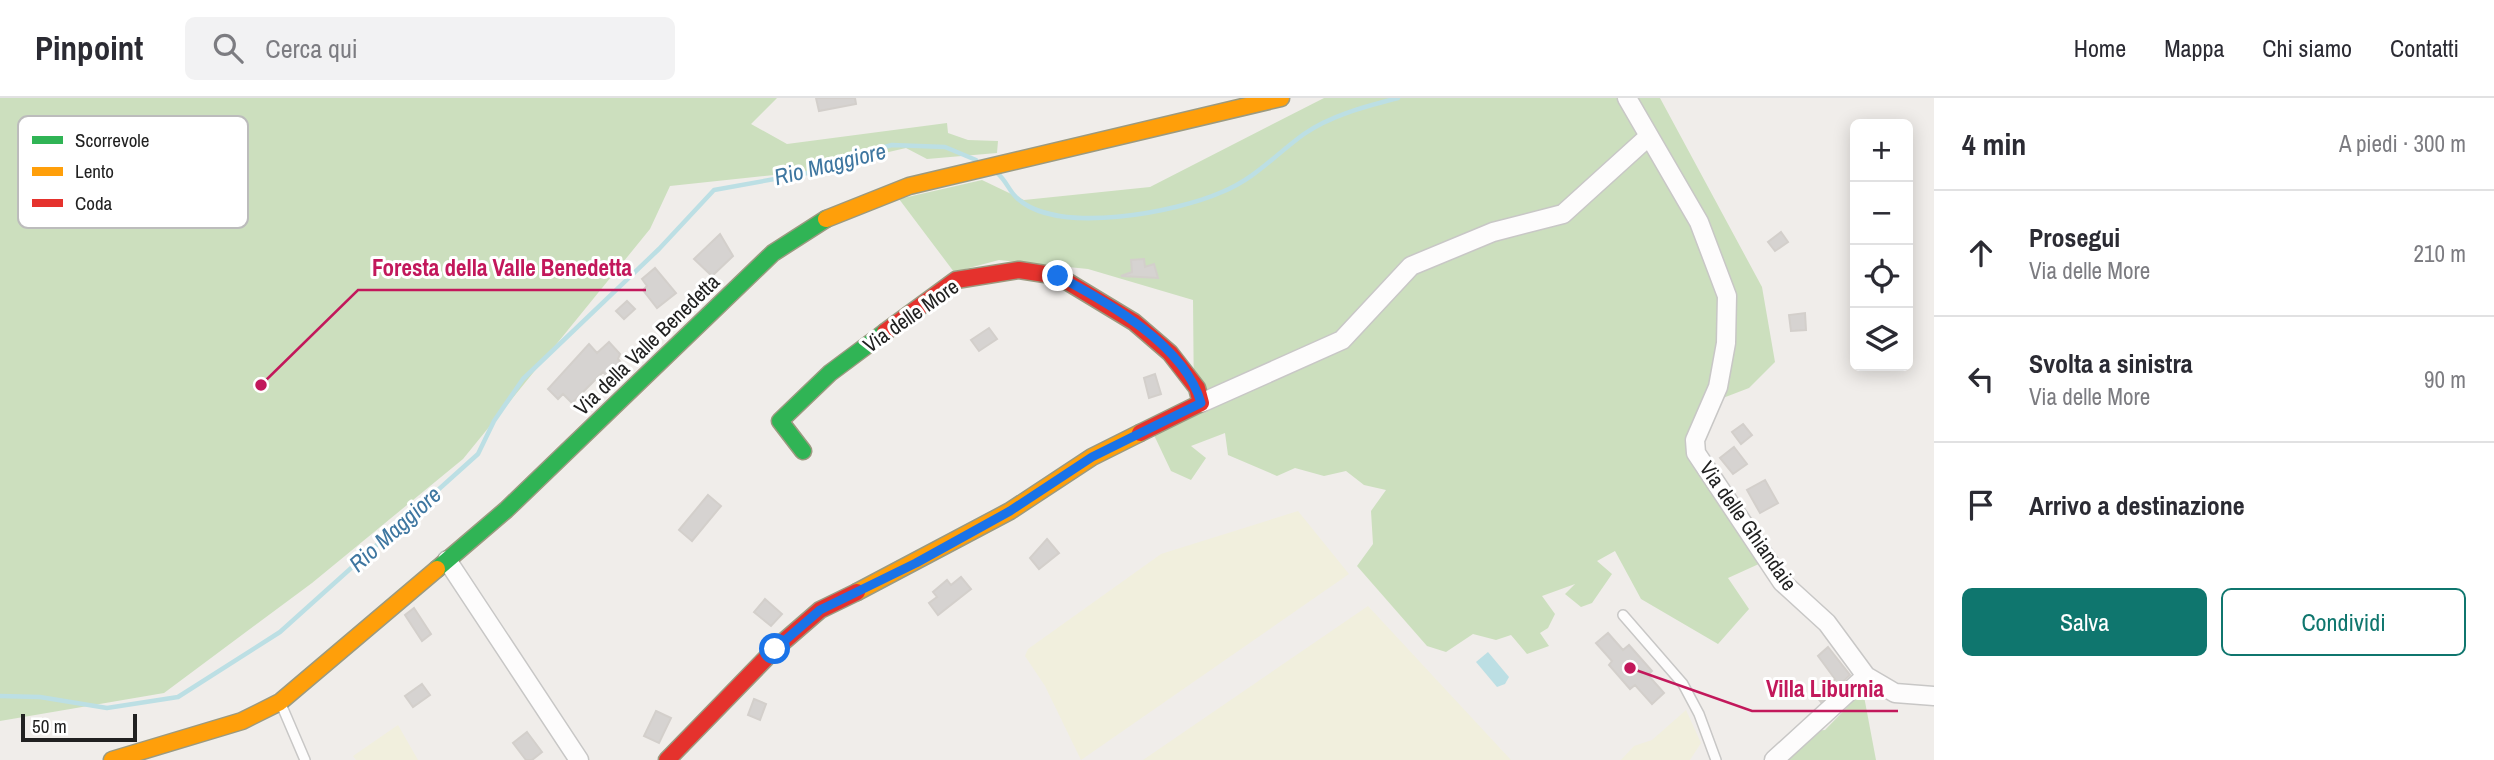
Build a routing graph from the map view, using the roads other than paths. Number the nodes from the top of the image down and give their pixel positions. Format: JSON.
{"nodes":[{"id":1,"x":1281,"y":98,"type":"edge"},
{"id":2,"x":1628,"y":98,"type":"edge"},
{"id":3,"x":1648,"y":137,"type":"junction"},
{"id":4,"x":1201,"y":403,"type":"junction"},
{"id":5,"x":803,"y":451,"type":"dead end"},
{"id":6,"x":447,"y":560,"type":"junction"},
{"id":7,"x":1623,"y":615,"type":"dead end"},
{"id":8,"x":1866,"y":676,"type":"junction"},
{"id":9,"x":1934,"y":696,"type":"edge"},
{"id":10,"x":280,"y":702,"type":"junction"},
{"id":11,"x":112,"y":760,"type":"edge"},
{"id":12,"x":305,"y":760,"type":"edge"},
{"id":13,"x":579,"y":760,"type":"edge"},
{"id":14,"x":667,"y":760,"type":"edge"},
{"id":15,"x":1716,"y":760,"type":"edge"},
{"id":16,"x":1774,"y":760,"type":"edge"}],
"edges":[{"from":1,"to":6,"type":"main road","name":"Via della Valle Benedetta"},
{"from":2,"to":3,"type":"street","name":"Via delle Ghiandaie"},
{"from":3,"to":4,"type":"street"},
{"from":3,"to":8,"type":"street","name":"Via delle Ghiandaie"},
{"from":4,"to":5,"type":"main road","name":"Via delle More"},
{"from":4,"to":14,"type":"main road"},
{"from":6,"to":10,"type":"main road","name":"Via della Valle Benedetta"},
{"from":6,"to":13,"type":"street"},
{"from":7,"to":15,"type":"lane"},
{"from":8,"to":9,"type":"street","name":"Via delle Ghiandaie"},
{"from":8,"to":16,"type":"street"},
{"from":10,"to":11,"type":"main road","name":"Via della Valle Benedetta"},
{"from":10,"to":12,"type":"lane"}]}
